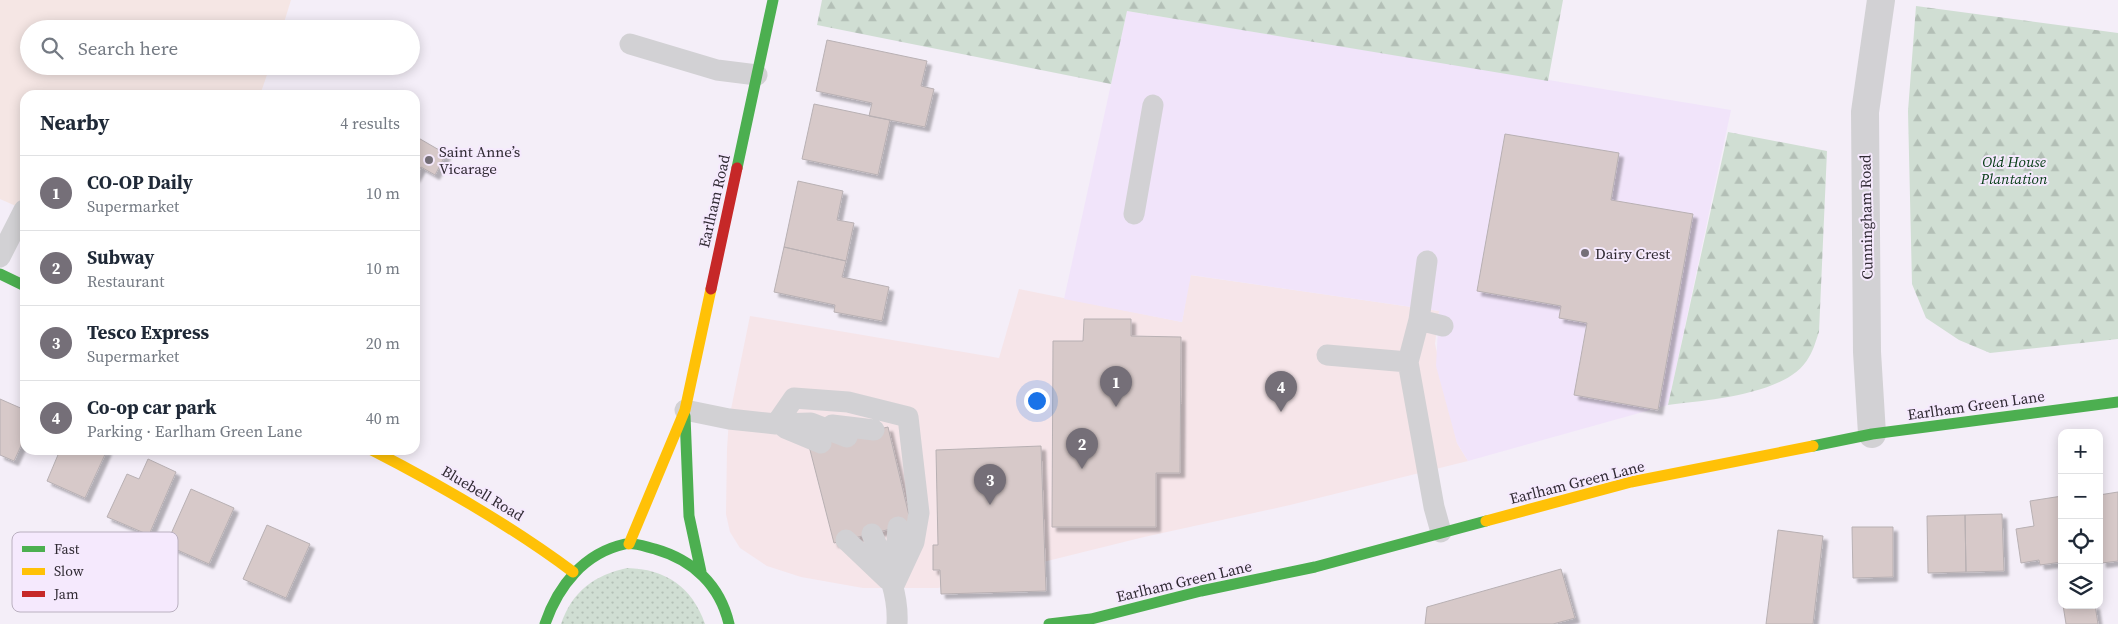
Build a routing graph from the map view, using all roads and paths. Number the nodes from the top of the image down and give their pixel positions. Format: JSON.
{"nodes":[{"id":1,"x":773,"y":0,"type":"edge"},
{"id":2,"x":1881,"y":0,"type":"edge"},
{"id":3,"x":630,"y":44,"type":"dead end"},
{"id":4,"x":757,"y":75,"type":"junction"},
{"id":5,"x":1153,"y":105,"type":"dead end"},
{"id":6,"x":1134,"y":214,"type":"dead end"},
{"id":7,"x":20,"y":218,"type":"edge"},
{"id":8,"x":0,"y":257,"type":"edge"},
{"id":9,"x":1427,"y":261,"type":"dead end"},
{"id":10,"x":0,"y":274,"type":"edge"},
{"id":11,"x":20,"y":284,"type":"edge"},
{"id":12,"x":1419,"y":320,"type":"junction"},
{"id":13,"x":1442,"y":326,"type":"dead end"},
{"id":14,"x":1327,"y":355,"type":"dead end"},
{"id":15,"x":1408,"y":362,"type":"junction"},
{"id":16,"x":2118,"y":402,"type":"edge"},
{"id":17,"x":685,"y":410,"type":"junction"},
{"id":18,"x":811,"y":423,"type":"junction"},
{"id":19,"x":776,"y":424,"type":"junction"},
{"id":20,"x":874,"y":430,"type":"dead end"},
{"id":21,"x":1872,"y":434,"type":"junction"},
{"id":22,"x":847,"y":437,"type":"dead end"},
{"id":23,"x":820,"y":443,"type":"dead end"},
{"id":24,"x":382,"y":455,"type":"edge"},
{"id":25,"x":898,"y":527,"type":"dead end"},
{"id":26,"x":1442,"y":532,"type":"junction"},
{"id":27,"x":872,"y":534,"type":"dead end"},
{"id":28,"x":846,"y":540,"type":"dead end"},
{"id":29,"x":629,"y":544,"type":"junction"},
{"id":30,"x":573,"y":572,"type":"junction"},
{"id":31,"x":701,"y":572,"type":"junction"},
{"id":32,"x":894,"y":585,"type":"junction"},
{"id":33,"x":545,"y":624,"type":"edge"},
{"id":34,"x":728,"y":624,"type":"edge"},
{"id":35,"x":898,"y":624,"type":"edge"},
{"id":36,"x":1050,"y":624,"type":"edge"}],
"edges":[{"from":1,"to":4,"type":"street","name":"Earlham Road"},
{"from":2,"to":21,"type":"street","name":"Cunningham Road"},
{"from":3,"to":4,"type":"lane"},
{"from":4,"to":17,"type":"street","name":"Earlham Road"},
{"from":5,"to":6,"type":"lane"},
{"from":7,"to":8,"type":"lane"},
{"from":9,"to":12,"type":"lane"},
{"from":10,"to":11,"type":"street"},
{"from":12,"to":13,"type":"lane"},
{"from":12,"to":15,"type":"lane"},
{"from":14,"to":15,"type":"lane"},
{"from":15,"to":26,"type":"lane"},
{"from":16,"to":21,"type":"street","name":"Earlham Green Lane"},
{"from":17,"to":19,"type":"lane"},
{"from":17,"to":29,"type":"street","name":"Earlham Road"},
{"from":17,"to":31,"type":"street","name":"Earlham Road"},
{"from":18,"to":19,"type":"lane"},
{"from":18,"to":20,"type":"lane"},
{"from":18,"to":22,"type":"lane"},
{"from":19,"to":23,"type":"lane"},
{"from":19,"to":32,"type":"lane"},
{"from":21,"to":26,"type":"street","name":"Earlham Green Lane"},
{"from":24,"to":30,"type":"street","name":"Bluebell Road"},
{"from":25,"to":32,"type":"lane"},
{"from":26,"to":36,"type":"street","name":"Earlham Green Lane"},
{"from":27,"to":32,"type":"lane"},
{"from":28,"to":32,"type":"lane"},
{"from":29,"to":30,"type":"street"},
{"from":29,"to":31,"type":"street"},
{"from":30,"to":33,"type":"street"},
{"from":31,"to":34,"type":"street"},
{"from":32,"to":35,"type":"lane"}]}
